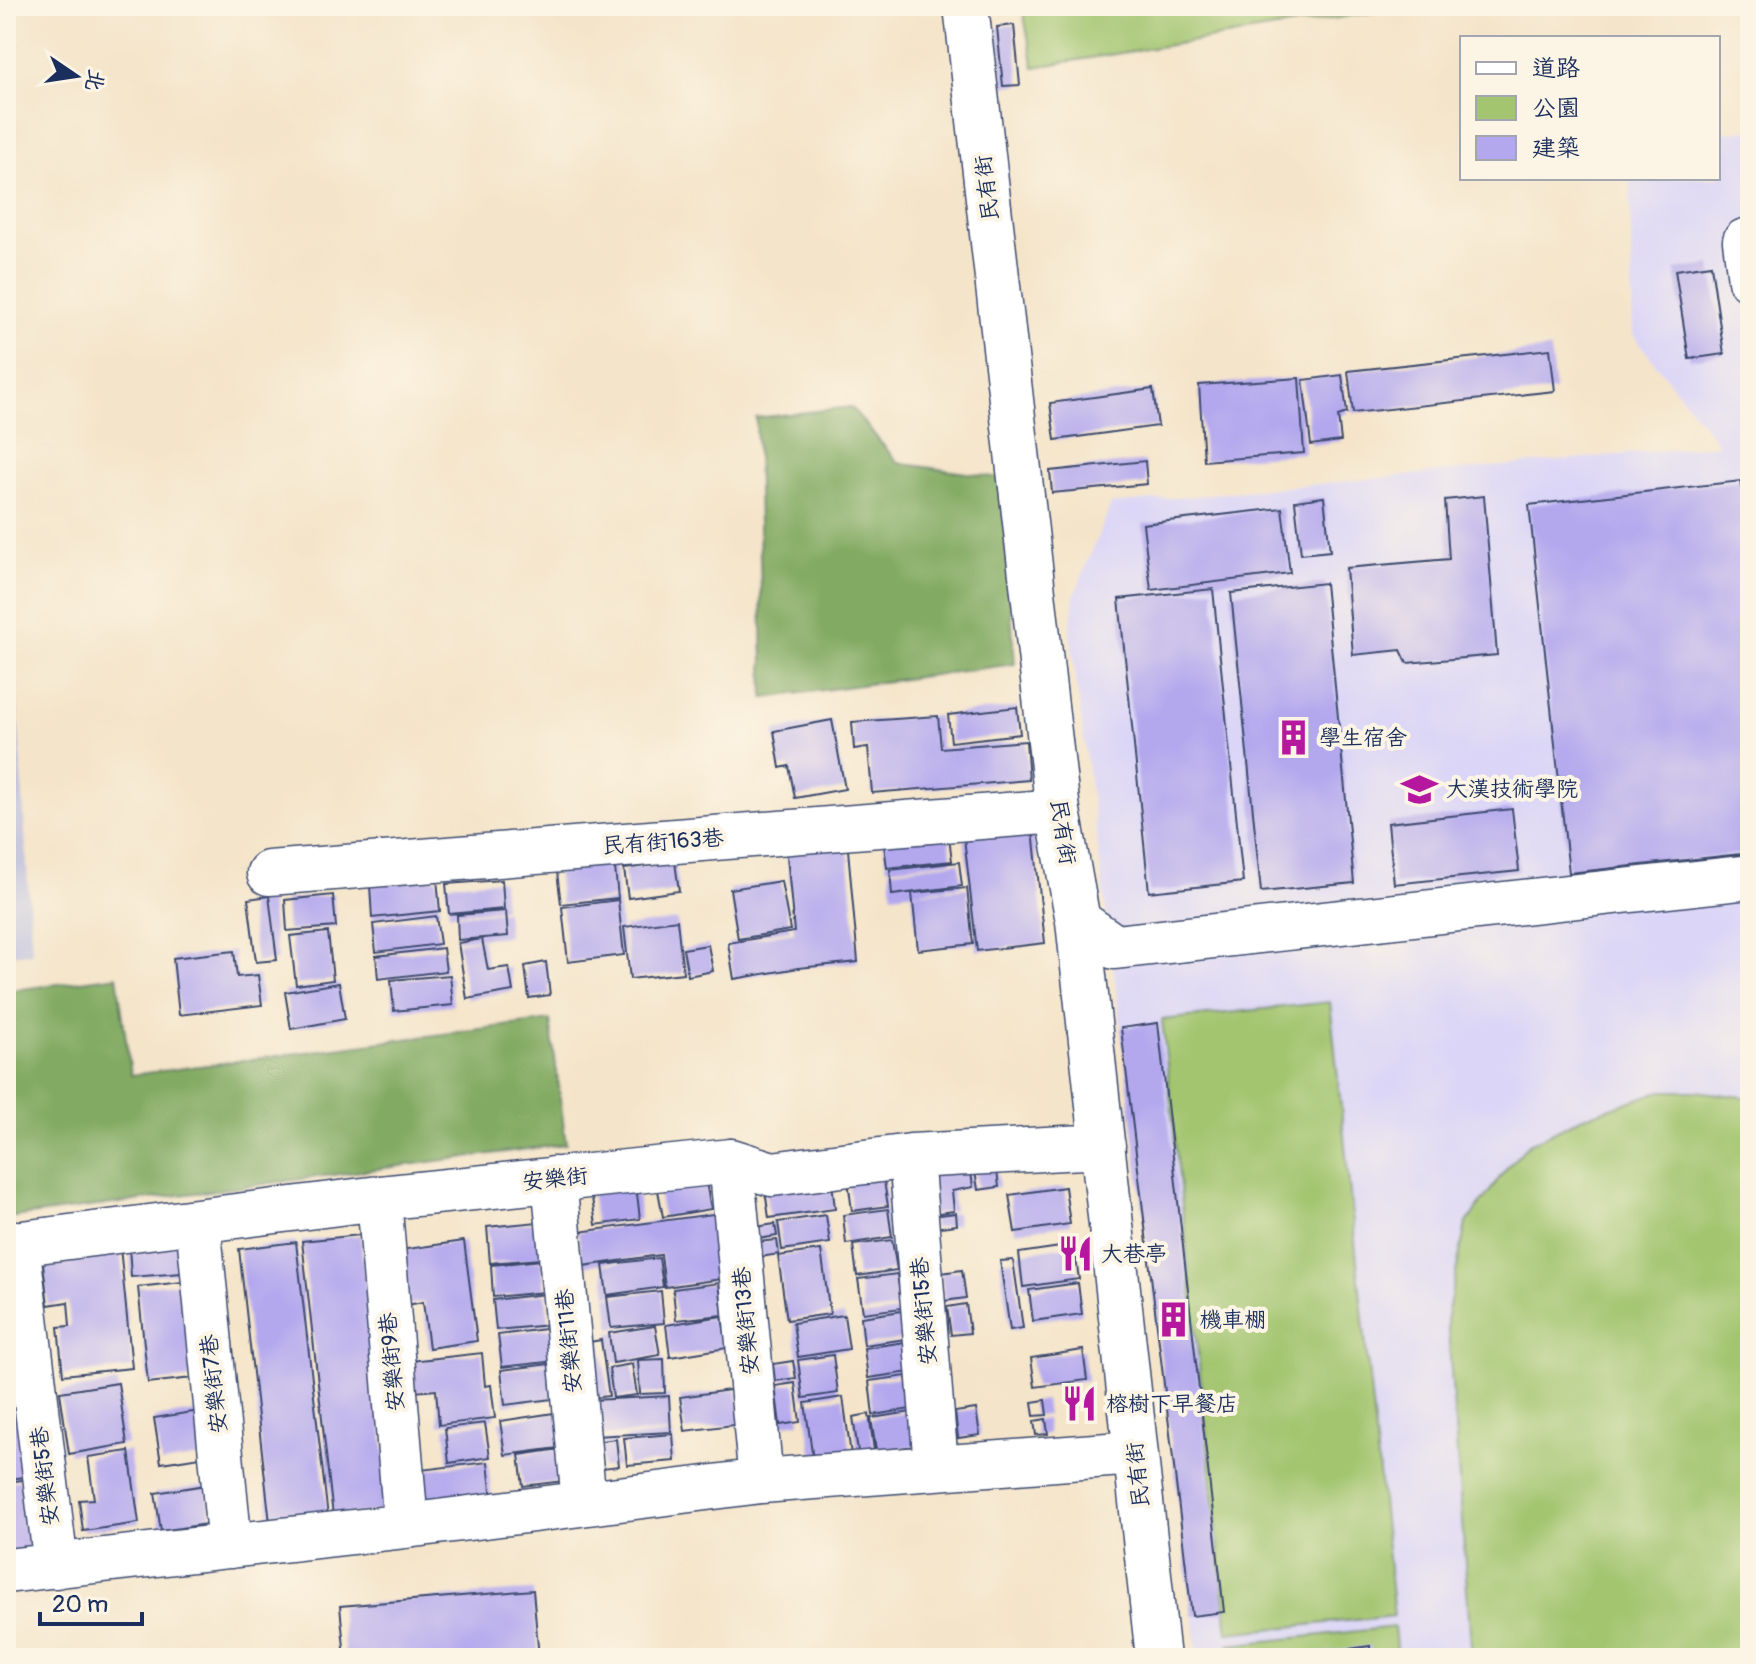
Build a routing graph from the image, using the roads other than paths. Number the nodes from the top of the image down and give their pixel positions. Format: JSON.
{"nodes":[{"id":1,"x":966,"y":6,"type":"edge"},
{"id":2,"x":1750,"y":240,"type":"edge"},
{"id":3,"x":1750,"y":280,"type":"edge"},
{"id":4,"x":1058,"y":811,"type":"junction"},
{"id":5,"x":269,"y":873,"type":"dead end"},
{"id":6,"x":1750,"y":877,"type":"edge"},
{"id":7,"x":1078,"y":921,"type":"junction"},
{"id":8,"x":1103,"y":1146,"type":"junction"},
{"id":9,"x":911,"y":1156,"type":"junction"},
{"id":10,"x":731,"y":1161,"type":"junction"},
{"id":11,"x":554,"y":1179,"type":"junction"},
{"id":12,"x":379,"y":1198,"type":"junction"},
{"id":13,"x":198,"y":1222,"type":"junction"},
{"id":14,"x":12,"y":1244,"type":"edge"},
{"id":15,"x":1135,"y":1453,"type":"junction"},
{"id":16,"x":936,"y":1466,"type":"junction"},
{"id":17,"x":761,"y":1481,"type":"junction"},
{"id":18,"x":584,"y":1503,"type":"junction"},
{"id":19,"x":406,"y":1526,"type":"junction"},
{"id":20,"x":230,"y":1546,"type":"junction"},
{"id":21,"x":56,"y":1566,"type":"junction"},
{"id":22,"x":6,"y":1571,"type":"edge"},
{"id":23,"x":1158,"y":1658,"type":"edge"}],
"edges":[{"from":1,"to":4,"type":"street","name":"民有街"},
{"from":2,"to":3,"type":"street"},
{"from":4,"to":5,"type":"street","name":"民有街163巷"},
{"from":4,"to":7,"type":"street","name":"民有街"},
{"from":6,"to":7,"type":"street"},
{"from":7,"to":8,"type":"street","name":"民有街"},
{"from":8,"to":9,"type":"street","name":"安樂街"},
{"from":8,"to":15,"type":"street","name":"民有街"},
{"from":9,"to":10,"type":"street","name":"安樂街"},
{"from":9,"to":16,"type":"street","name":"安樂街15巷"},
{"from":10,"to":11,"type":"street","name":"安樂街"},
{"from":10,"to":17,"type":"street","name":"安樂街13巷"},
{"from":11,"to":12,"type":"street","name":"安樂街"},
{"from":11,"to":18,"type":"street","name":"安樂街11巷"},
{"from":12,"to":13,"type":"street","name":"安樂街"},
{"from":12,"to":19,"type":"street","name":"安樂街9巷"},
{"from":13,"to":14,"type":"street","name":"安樂街"},
{"from":13,"to":20,"type":"street","name":"安樂街7巷"},
{"from":14,"to":21,"type":"street","name":"安樂街5巷"},
{"from":15,"to":16,"type":"street"},
{"from":15,"to":23,"type":"street","name":"民有街"},
{"from":16,"to":17,"type":"street"},
{"from":17,"to":18,"type":"street"},
{"from":18,"to":19,"type":"street"},
{"from":19,"to":20,"type":"street"},
{"from":20,"to":21,"type":"street"},
{"from":21,"to":22,"type":"street"}]}
